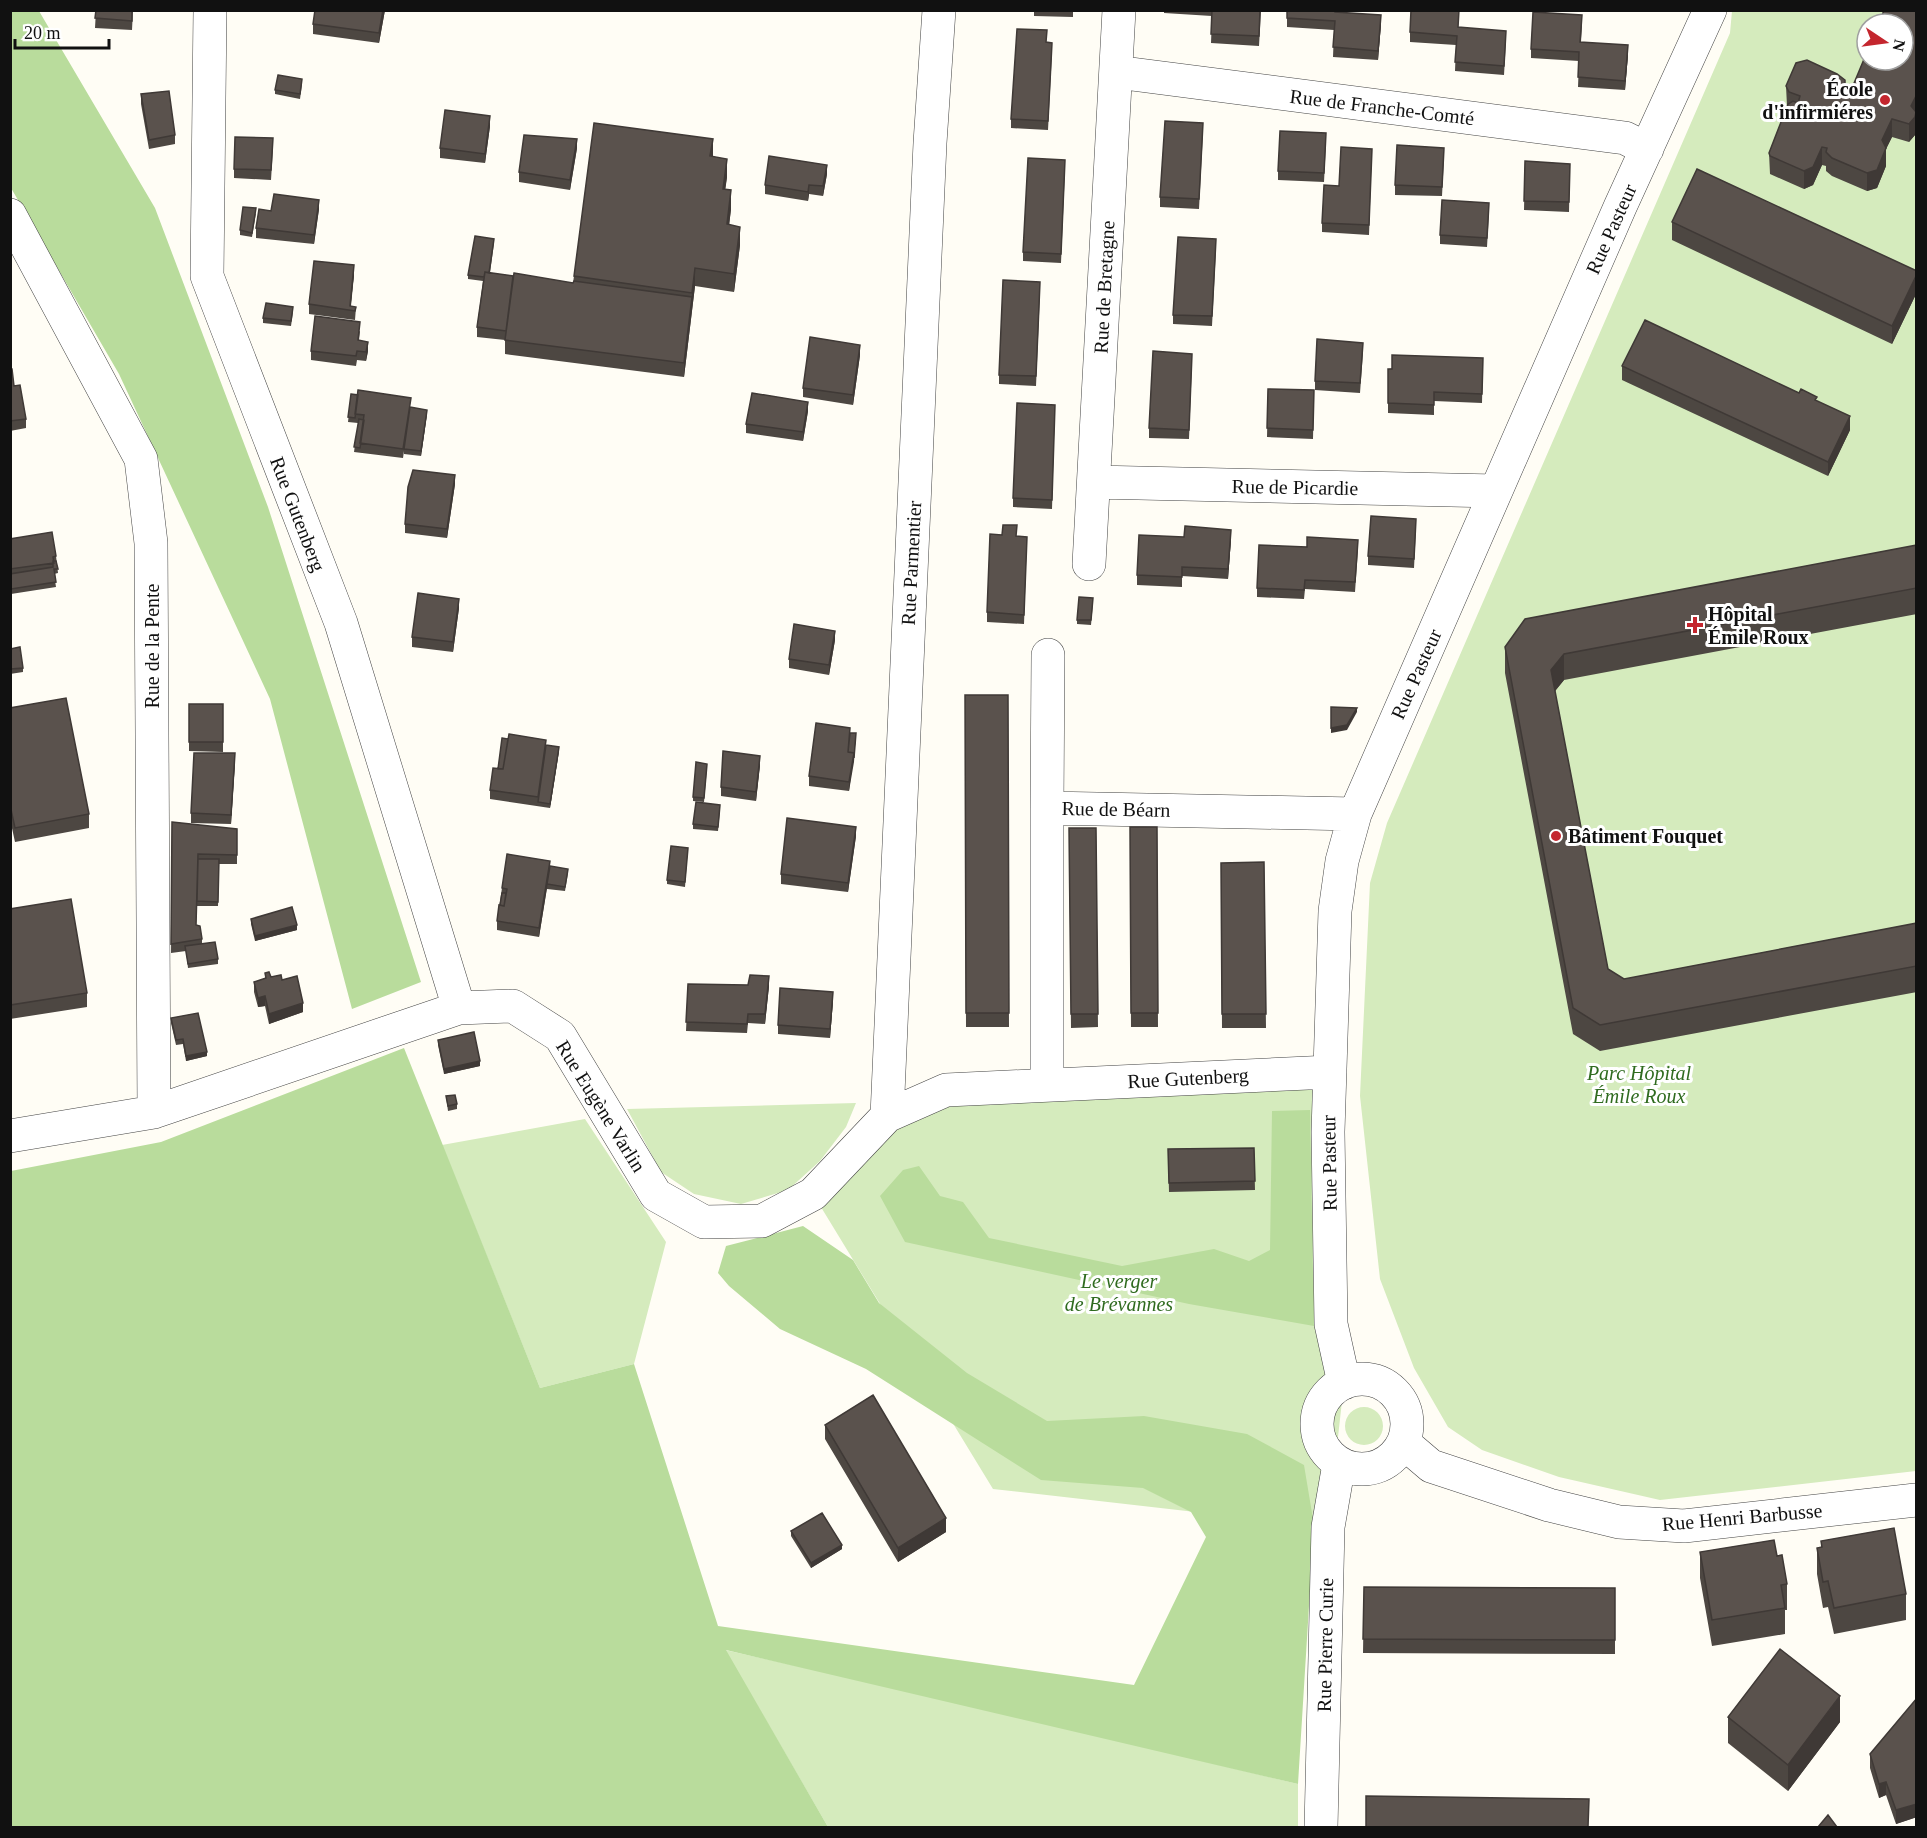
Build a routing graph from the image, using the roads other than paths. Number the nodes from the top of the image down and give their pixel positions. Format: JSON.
{"nodes":[{"id":1,"x":210,"y":10,"type":"edge"},
{"id":2,"x":939,"y":10,"type":"edge"},
{"id":3,"x":1119,"y":10,"type":"edge"},
{"id":4,"x":1710,"y":10,"type":"edge"},
{"id":5,"x":1116,"y":72,"type":"junction"},
{"id":6,"x":1647,"y":149,"type":"junction"},
{"id":7,"x":10,"y":214,"type":"edge"},
{"id":8,"x":1094,"y":482,"type":"junction"},
{"id":9,"x":1496,"y":491,"type":"junction"},
{"id":10,"x":1089,"y":564,"type":"dead end"},
{"id":11,"x":1048,"y":655,"type":"dead end"},
{"id":12,"x":1047,"y":808,"type":"junction"},
{"id":13,"x":1355,"y":814,"type":"junction"},
{"id":14,"x":459,"y":1008,"type":"junction"},
{"id":15,"x":1329,"y":1072,"type":"junction"},
{"id":16,"x":1047,"y":1085,"type":"junction"},
{"id":17,"x":154,"y":1112,"type":"junction"},
{"id":18,"x":887,"y":1116,"type":"junction"},
{"id":19,"x":10,"y":1136,"type":"edge"},
{"id":20,"x":1344,"y":1383,"type":"junction"},
{"id":21,"x":1404,"y":1443,"type":"junction"},
{"id":22,"x":1339,"y":1464,"type":"junction"},
{"id":23,"x":1917,"y":1500,"type":"edge"},
{"id":24,"x":1321,"y":1827,"type":"edge"}],
"edges":[{"from":1,"to":14,"type":"street","name":"Rue Gutenberg"},
{"from":2,"to":18,"type":"street","name":"Rue Parmentier"},
{"from":3,"to":5,"type":"street","name":"Rue de Bretagne"},
{"from":4,"to":6,"type":"street","name":"Rue Pasteur"},
{"from":5,"to":6,"type":"street","name":"Rue de Franche-Comté"},
{"from":5,"to":8,"type":"street","name":"Rue de Bretagne"},
{"from":6,"to":9,"type":"street","name":"Rue Pasteur"},
{"from":7,"to":17,"type":"street","name":"Rue de la Pente"},
{"from":8,"to":9,"type":"street","name":"Rue de Picardie"},
{"from":8,"to":10,"type":"street","name":"Rue de Bretagne"},
{"from":9,"to":13,"type":"street","name":"Rue Pasteur"},
{"from":11,"to":12,"type":"street"},
{"from":12,"to":13,"type":"street","name":"Rue de Béarn"},
{"from":12,"to":16,"type":"street","name":"Rue de Béarn"},
{"from":13,"to":15,"type":"street","name":"Rue Pasteur"},
{"from":14,"to":17,"type":"street","name":"Rue Eugène Varlin"},
{"from":14,"to":18,"type":"street","name":"Rue Eugène Varlin"},
{"from":15,"to":16,"type":"street","name":"Rue Gutenberg"},
{"from":15,"to":20,"type":"street","name":"Rue Pasteur"},
{"from":16,"to":18,"type":"street","name":"Rue Eugène Varlin"},
{"from":17,"to":19,"type":"street","name":"Rue Eugène Varlin"},
{"from":20,"to":21,"type":"street"},
{"from":20,"to":22,"type":"street"},
{"from":21,"to":22,"type":"street"},
{"from":21,"to":23,"type":"street","name":"Rue Henri Barbusse"},
{"from":22,"to":24,"type":"street","name":"Rue Pierre Curie"}]}
